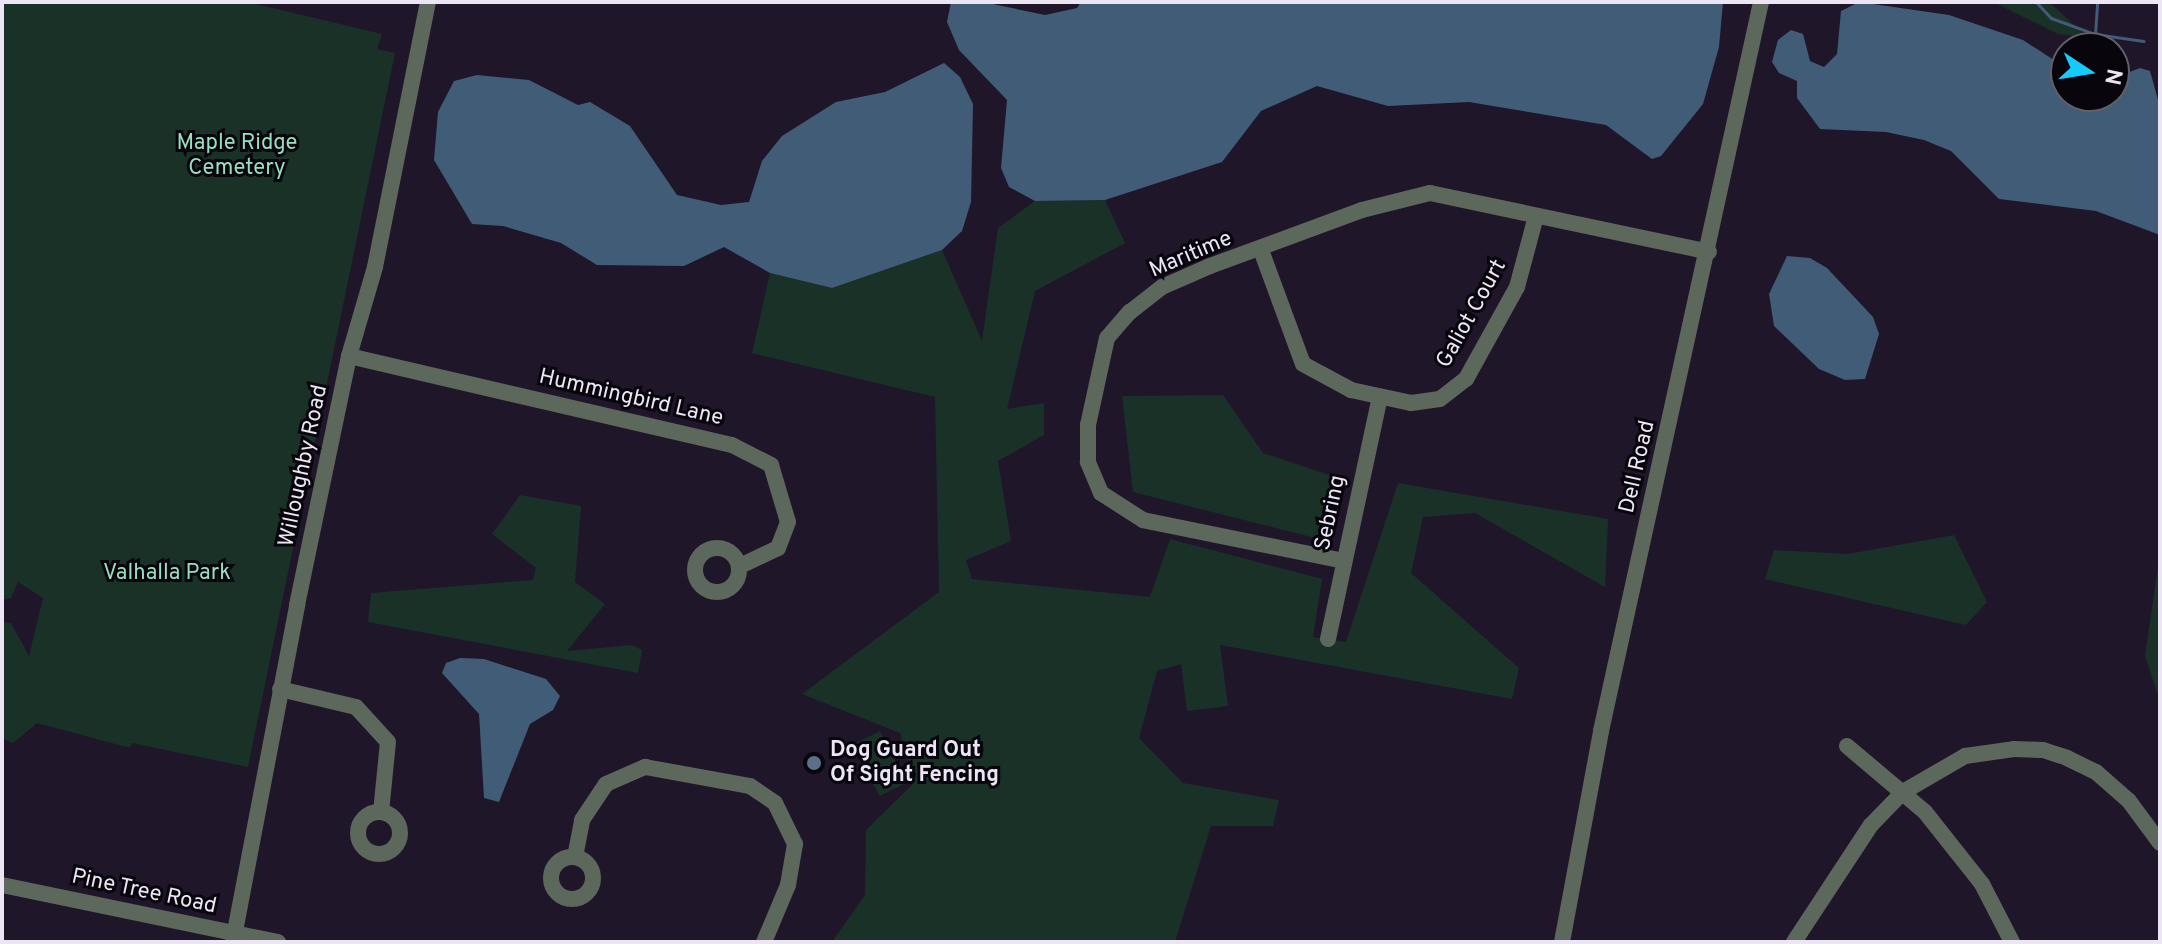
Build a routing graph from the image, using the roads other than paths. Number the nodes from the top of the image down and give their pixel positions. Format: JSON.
{"nodes":[{"id":1,"x":428,"y":2,"type":"edge"},
{"id":2,"x":1761,"y":2,"type":"edge"},
{"id":3,"x":1536,"y":216,"type":"junction"},
{"id":4,"x":1261,"y":250,"type":"junction"},
{"id":5,"x":1709,"y":252,"type":"junction"},
{"id":6,"x":349,"y":356,"type":"junction"},
{"id":7,"x":1380,"y":397,"type":"junction"},
{"id":8,"x":1344,"y":561,"type":"junction"},
{"id":9,"x":740,"y":566,"type":"dead end"},
{"id":10,"x":1328,"y":639,"type":"dead end"},
{"id":11,"x":280,"y":689,"type":"junction"},
{"id":12,"x":1847,"y":746,"type":"dead end"},
{"id":13,"x":1903,"y":792,"type":"junction"},
{"id":14,"x":381,"y":812,"type":"dead end"},
{"id":15,"x":2160,"y":843,"type":"edge"},
{"id":16,"x":575,"y":857,"type":"dead end"},
{"id":17,"x":2,"y":885,"type":"edge"},
{"id":18,"x":234,"y":937,"type":"edge"},
{"id":19,"x":278,"y":942,"type":"edge"},
{"id":20,"x":764,"y":942,"type":"edge"},
{"id":21,"x":1562,"y":942,"type":"edge"},
{"id":22,"x":1794,"y":942,"type":"edge"},
{"id":23,"x":2012,"y":942,"type":"edge"}],
"edges":[{"from":1,"to":6,"type":"street","name":"Willoughby Road"},
{"from":2,"to":5,"type":"street","name":"Dell Road"},
{"from":3,"to":4,"type":"street","name":"Maritime"},
{"from":3,"to":5,"type":"street","name":"Maritime"},
{"from":3,"to":7,"type":"street","name":"Galiot Court"},
{"from":4,"to":7,"type":"street","name":"Galiot Court"},
{"from":4,"to":8,"type":"street","name":"Maritime"},
{"from":5,"to":21,"type":"street","name":"Dell Road"},
{"from":6,"to":9,"type":"street","name":"Hummingbird Lane"},
{"from":6,"to":11,"type":"street","name":"Willoughby Road"},
{"from":7,"to":8,"type":"street","name":"Sebring"},
{"from":8,"to":10,"type":"street","name":"Sebring"},
{"from":11,"to":14,"type":"street"},
{"from":11,"to":18,"type":"street","name":"Willoughby Road"},
{"from":12,"to":13,"type":"street"},
{"from":13,"to":15,"type":"street"},
{"from":13,"to":22,"type":"street"},
{"from":13,"to":23,"type":"street"},
{"from":16,"to":20,"type":"street"},
{"from":17,"to":18,"type":"street","name":"Pine Tree Road"},
{"from":18,"to":19,"type":"street","name":"Pine Tree Road"}]}
